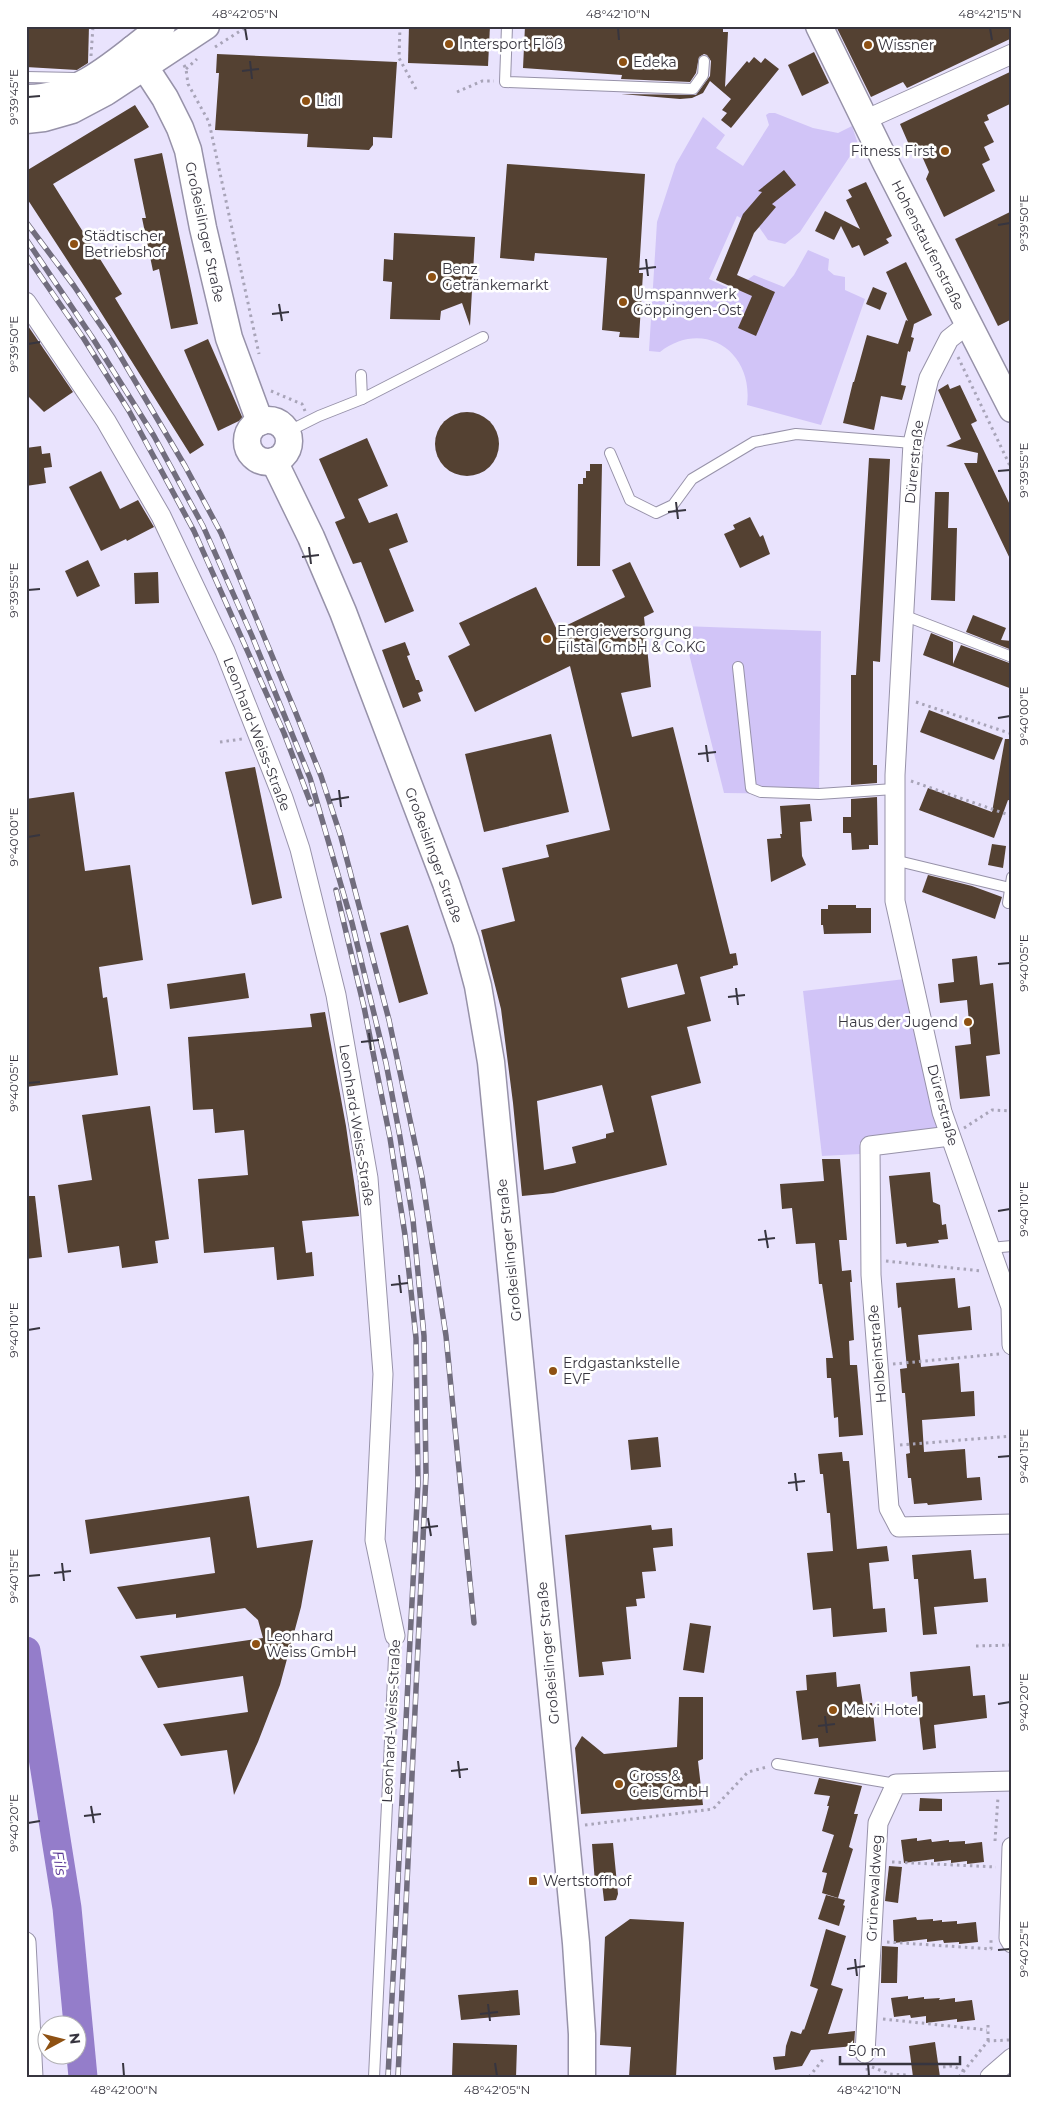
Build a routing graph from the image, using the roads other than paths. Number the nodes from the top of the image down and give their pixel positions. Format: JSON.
{"nodes":[{"id":1,"x":162,"y":26,"type":"edge"},
{"id":2,"x":507,"y":26,"type":"edge"},
{"id":3,"x":819,"y":26,"type":"edge"},
{"id":4,"x":208,"y":38,"type":"edge"},
{"id":5,"x":1012,"y":54,"type":"edge"},
{"id":6,"x":139,"y":59,"type":"junction"},
{"id":7,"x":704,"y":61,"type":"dead end"},
{"id":8,"x":26,"y":78,"type":"edge"},
{"id":9,"x":94,"y":78,"type":"junction"},
{"id":10,"x":26,"y":98,"type":"edge"},
{"id":11,"x":26,"y":120,"type":"edge"},
{"id":12,"x":865,"y":120,"type":"junction"},
{"id":13,"x":26,"y":302,"type":"edge"},
{"id":14,"x":958,"y":331,"type":"junction"},
{"id":15,"x":483,"y":337,"type":"dead end"},
{"id":16,"x":361,"y":374,"type":"dead end"},
{"id":17,"x":362,"y":399,"type":"junction"},
{"id":18,"x":1012,"y":409,"type":"edge"},
{"id":19,"x":260,"y":422,"type":"junction"},
{"id":20,"x":298,"y":427,"type":"junction"},
{"id":21,"x":913,"y":443,"type":"junction"},
{"id":22,"x":610,"y":452,"type":"dead end"},
{"id":23,"x":274,"y":461,"type":"junction"},
{"id":24,"x":903,"y":615,"type":"junction"},
{"id":25,"x":1012,"y":657,"type":"edge"},
{"id":26,"x":738,"y":667,"type":"dead end"},
{"id":27,"x":894,"y":782,"type":"junction"},
{"id":28,"x":894,"y":860,"type":"junction"},
{"id":29,"x":1012,"y":877,"type":"edge"},
{"id":30,"x":1010,"y":888,"type":"junction"},
{"id":31,"x":1008,"y":903,"type":"dead end"},
{"id":32,"x":950,"y":1136,"type":"junction"},
{"id":33,"x":1012,"y":1246,"type":"edge"},
{"id":34,"x":990,"y":1248,"type":"junction"},
{"id":35,"x":1011,"y":1307,"type":"edge"},
{"id":36,"x":1007,"y":1349,"type":"edge"},
{"id":37,"x":1012,"y":1524,"type":"edge"},
{"id":38,"x":395,"y":1636,"type":"joint"},
{"id":39,"x":777,"y":1764,"type":"road end"},
{"id":40,"x":1012,"y":1781,"type":"edge"},
{"id":41,"x":896,"y":1784,"type":"junction"},
{"id":42,"x":1012,"y":1847,"type":"edge"},
{"id":43,"x":1011,"y":1868,"type":"edge"},
{"id":44,"x":26,"y":1942,"type":"edge"},
{"id":45,"x":1012,"y":1943,"type":"edge"},
{"id":46,"x":28,"y":1997,"type":"edge"},
{"id":47,"x":1012,"y":2058,"type":"edge"},
{"id":48,"x":866,"y":2059,"type":"road end"},
{"id":49,"x":33,"y":2077,"type":"edge"},
{"id":50,"x":374,"y":2077,"type":"edge"},
{"id":51,"x":582,"y":2077,"type":"edge"},
{"id":52,"x":990,"y":2077,"type":"edge"}],
"edges":[{"from":1,"to":6,"type":"main road"},
{"from":2,"to":7,"type":"lane"},
{"from":3,"to":12,"type":"main road","name":"Hohenstaufenstraße"},
{"from":4,"to":6,"type":"main road"},
{"from":5,"to":12,"type":"street"},
{"from":6,"to":9,"type":"main road"},
{"from":6,"to":11,"type":"main road"},
{"from":6,"to":19,"type":"main road","name":"Großeislinger Straße"},
{"from":8,"to":9,"type":"lane"},
{"from":9,"to":10,"type":"main road"},
{"from":12,"to":14,"type":"main road","name":"Hohenstaufenstraße"},
{"from":13,"to":38,"type":"street","name":"Leonhard-Weiss-Straße"},
{"from":14,"to":18,"type":"main road","name":"Hohenstaufenstraße"},
{"from":14,"to":21,"type":"street","name":"Dürerstraße"},
{"from":15,"to":17,"type":"lane"},
{"from":16,"to":17,"type":"lane"},
{"from":17,"to":20,"type":"lane"},
{"from":19,"to":20,"type":"main road"},
{"from":19,"to":23,"type":"main road"},
{"from":20,"to":23,"type":"main road"},
{"from":21,"to":22,"type":"lane"},
{"from":21,"to":24,"type":"street","name":"Dürerstraße"},
{"from":23,"to":51,"type":"main road","name":"Großeislinger Straße"},
{"from":24,"to":25,"type":"lane"},
{"from":24,"to":27,"type":"street","name":"Dürerstraße"},
{"from":26,"to":27,"type":"lane"},
{"from":27,"to":28,"type":"street","name":"Dürerstraße"},
{"from":28,"to":30,"type":"lane"},
{"from":28,"to":32,"type":"street","name":"Dürerstraße"},
{"from":29,"to":30,"type":"lane"},
{"from":30,"to":31,"type":"lane"},
{"from":32,"to":34,"type":"street","name":"Dürerstraße"},
{"from":32,"to":37,"type":"street","name":"Holbeinstraße"},
{"from":33,"to":34,"type":"lane"},
{"from":34,"to":35,"type":"street","name":"Dürerstraße"},
{"from":35,"to":36,"type":"street","name":"Dürerstraße"},
{"from":38,"to":50,"type":"lane","name":"Leonhard-Weiss-Straße"},
{"from":39,"to":41,"type":"lane"},
{"from":40,"to":41,"type":"street"},
{"from":41,"to":48,"type":"street","name":"Grünewaldweg"},
{"from":42,"to":43,"type":"street"},
{"from":43,"to":45,"type":"street"},
{"from":44,"to":46,"type":"street"},
{"from":46,"to":49,"type":"street"},
{"from":47,"to":52,"type":"street"}]}
